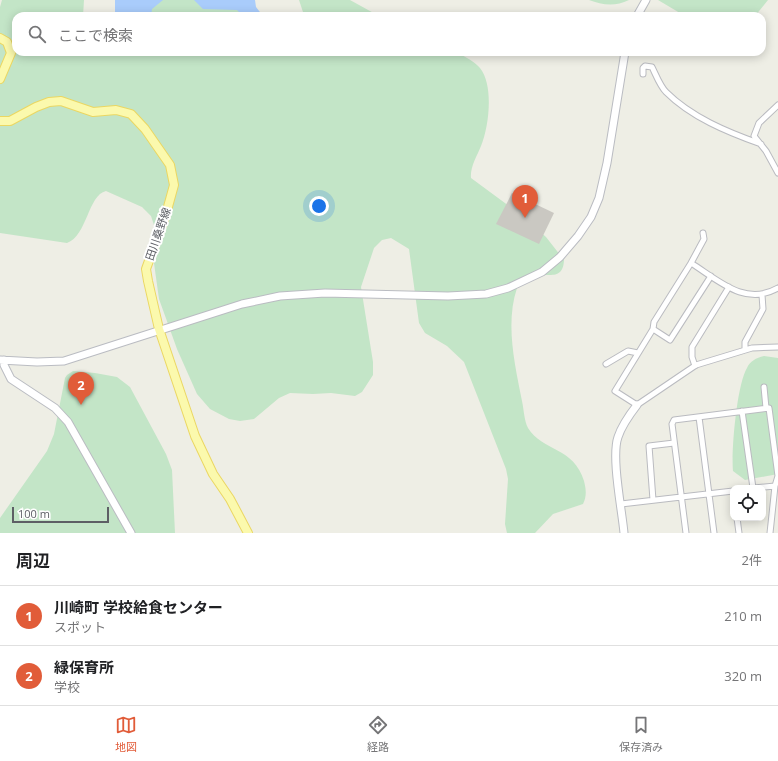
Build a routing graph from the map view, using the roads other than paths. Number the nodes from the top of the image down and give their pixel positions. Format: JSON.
{"nodes":[{"id":1,"x":646,"y":0,"type":"edge"},
{"id":2,"x":639,"y":12,"type":"edge"},
{"id":3,"x":0,"y":38,"type":"edge"},
{"id":4,"x":624,"y":56,"type":"edge"},
{"id":5,"x":643,"y":74,"type":"dead end"},
{"id":6,"x":0,"y":79,"type":"edge"},
{"id":7,"x":778,"y":105,"type":"edge"},
{"id":8,"x":0,"y":120,"type":"edge"},
{"id":9,"x":761,"y":144,"type":"junction"},
{"id":10,"x":778,"y":173,"type":"edge"},
{"id":11,"x":704,"y":233,"type":"dead end"},
{"id":12,"x":690,"y":263,"type":"junction"},
{"id":13,"x":711,"y":276,"type":"junction"},
{"id":14,"x":729,"y":287,"type":"junction"},
{"id":15,"x":778,"y":288,"type":"edge"},
{"id":16,"x":762,"y":295,"type":"junction"},
{"id":17,"x":159,"y":329,"type":"junction"},
{"id":18,"x":653,"y":329,"type":"junction"},
{"id":19,"x":778,"y":347,"type":"edge"},
{"id":20,"x":746,"y":350,"type":"junction"},
{"id":21,"x":638,"y":354,"type":"junction"},
{"id":22,"x":2,"y":360,"type":"edge"},
{"id":23,"x":606,"y":364,"type":"dead end"},
{"id":24,"x":694,"y":366,"type":"junction"},
{"id":25,"x":764,"y":387,"type":"dead end"},
{"id":26,"x":637,"y":405,"type":"junction"},
{"id":27,"x":766,"y":408,"type":"junction"},
{"id":28,"x":742,"y":411,"type":"junction"},
{"id":29,"x":699,"y":417,"type":"junction"},
{"id":30,"x":674,"y":443,"type":"junction"},
{"id":31,"x":754,"y":485,"type":"edge"},
{"id":32,"x":775,"y":486,"type":"junction"},
{"id":33,"x":766,"y":487,"type":"edge"},
{"id":34,"x":730,"y":491,"type":"edge"},
{"id":35,"x":710,"y":493,"type":"junction"},
{"id":36,"x":682,"y":497,"type":"junction"},
{"id":37,"x":653,"y":500,"type":"junction"},
{"id":38,"x":621,"y":504,"type":"junction"},
{"id":39,"x":737,"y":521,"type":"edge"},
{"id":40,"x":131,"y":533,"type":"edge"},
{"id":41,"x":248,"y":533,"type":"edge"},
{"id":42,"x":624,"y":533,"type":"edge"},
{"id":43,"x":686,"y":533,"type":"edge"},
{"id":44,"x":714,"y":533,"type":"edge"},
{"id":45,"x":739,"y":533,"type":"edge"},
{"id":46,"x":770,"y":533,"type":"edge"}],
"edges":[{"from":1,"to":2,"type":"street"},
{"from":3,"to":6,"type":"main road"},
{"from":4,"to":17,"type":"street"},
{"from":5,"to":9,"type":"street"},
{"from":7,"to":9,"type":"street"},
{"from":8,"to":17,"type":"main road","name":"田川桑野線"},
{"from":9,"to":10,"type":"street"},
{"from":11,"to":12,"type":"street"},
{"from":12,"to":13,"type":"street"},
{"from":12,"to":18,"type":"street"},
{"from":13,"to":14,"type":"street"},
{"from":13,"to":18,"type":"street"},
{"from":14,"to":16,"type":"street"},
{"from":14,"to":24,"type":"street"},
{"from":15,"to":16,"type":"street"},
{"from":16,"to":20,"type":"street"},
{"from":17,"to":22,"type":"street"},
{"from":17,"to":41,"type":"main road","name":"田川桑野線"},
{"from":18,"to":21,"type":"street"},
{"from":19,"to":20,"type":"street"},
{"from":20,"to":24,"type":"street"},
{"from":21,"to":23,"type":"street"},
{"from":21,"to":26,"type":"street"},
{"from":22,"to":40,"type":"street"},
{"from":24,"to":26,"type":"street"},
{"from":25,"to":27,"type":"street"},
{"from":26,"to":38,"type":"street"},
{"from":27,"to":28,"type":"street"},
{"from":27,"to":32,"type":"street"},
{"from":28,"to":29,"type":"street"},
{"from":28,"to":31,"type":"street"},
{"from":29,"to":30,"type":"street"},
{"from":29,"to":35,"type":"street"},
{"from":30,"to":36,"type":"street"},
{"from":30,"to":37,"type":"street"},
{"from":32,"to":33,"type":"street"},
{"from":32,"to":46,"type":"street"},
{"from":34,"to":35,"type":"street"},
{"from":35,"to":36,"type":"street"},
{"from":35,"to":44,"type":"street"},
{"from":36,"to":37,"type":"street"},
{"from":36,"to":43,"type":"street"},
{"from":37,"to":38,"type":"street"},
{"from":38,"to":42,"type":"street"},
{"from":39,"to":45,"type":"street"}]}
